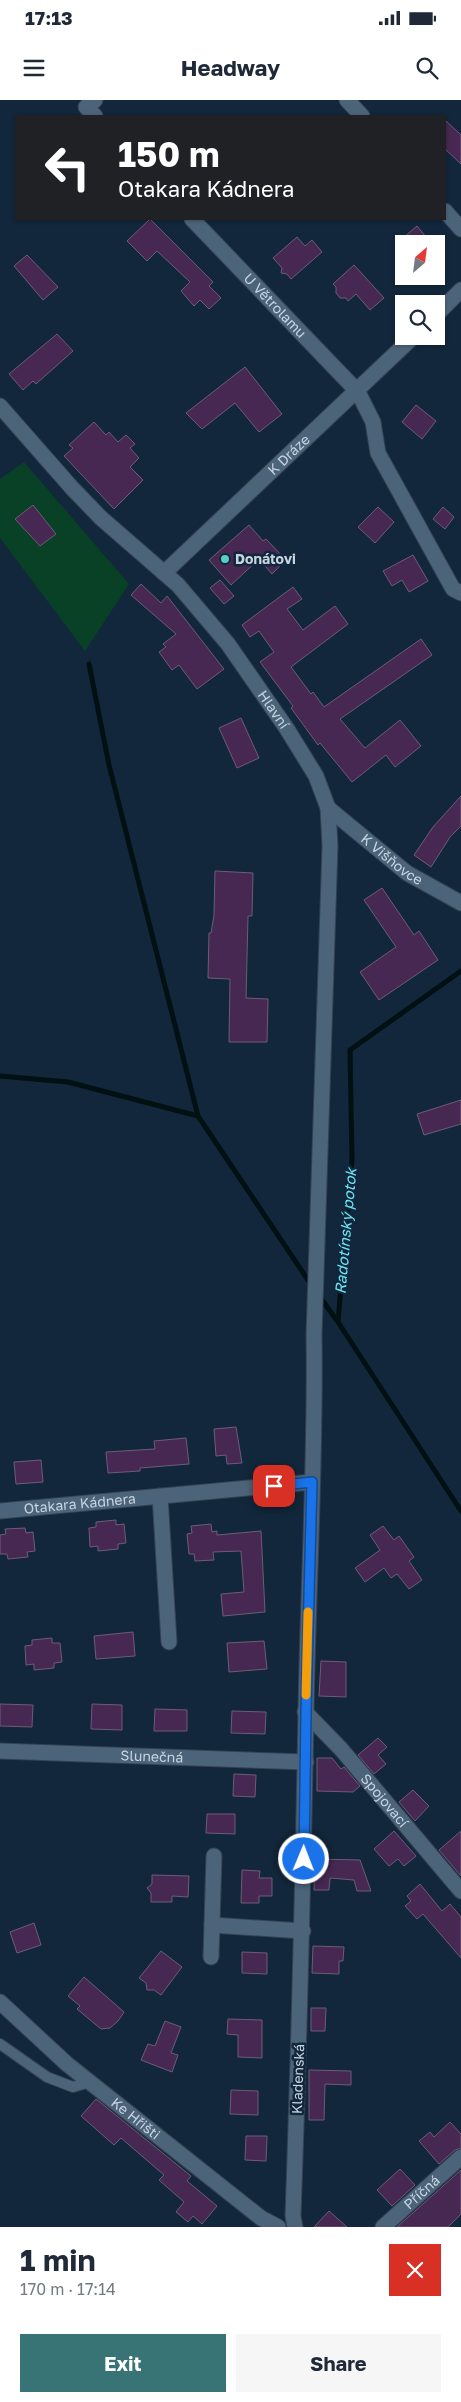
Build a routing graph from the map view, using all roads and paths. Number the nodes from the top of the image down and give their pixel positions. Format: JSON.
{"nodes":[{"id":1,"x":95,"y":100,"type":"edge"},
{"id":2,"x":348,"y":100,"type":"edge"},
{"id":3,"x":94,"y":115,"type":"edge"},
{"id":4,"x":361,"y":115,"type":"edge"},
{"id":5,"x":446,"y":212,"type":"edge"},
{"id":6,"x":193,"y":220,"type":"edge"},
{"id":7,"x":461,"y":229,"type":"edge"},
{"id":8,"x":461,"y":290,"type":"edge"},
{"id":9,"x":445,"y":306,"type":"edge"},
{"id":10,"x":405,"y":345,"type":"edge"},
{"id":11,"x":358,"y":392,"type":"junction"},
{"id":12,"x":0,"y":406,"type":"edge"},
{"id":13,"x":164,"y":573,"type":"junction"},
{"id":14,"x":461,"y":593,"type":"edge"},
{"id":15,"x":328,"y":808,"type":"junction"},
{"id":16,"x":461,"y":903,"type":"edge"},
{"id":17,"x":316,"y":1411,"type":"joint"},
{"id":18,"x":312,"y":1482,"type":"junction"},
{"id":19,"x":160,"y":1496,"type":"junction"},
{"id":20,"x":0,"y":1511,"type":"edge"},
{"id":21,"x":169,"y":1642,"type":"dead end"},
{"id":22,"x":306,"y":1712,"type":"junction"},
{"id":23,"x":0,"y":1751,"type":"edge"},
{"id":24,"x":306,"y":1762,"type":"junction"},
{"id":25,"x":214,"y":1856,"type":"dead end"},
{"id":26,"x":461,"y":1891,"type":"edge"},
{"id":27,"x":212,"y":1925,"type":"junction"},
{"id":28,"x":303,"y":1931,"type":"junction"},
{"id":29,"x":211,"y":1957,"type":"dead end"},
{"id":30,"x":0,"y":2002,"type":"edge"},
{"id":31,"x":0,"y":2044,"type":"edge"},
{"id":32,"x":90,"y":2082,"type":"junction"},
{"id":33,"x":461,"y":2157,"type":"edge"},
{"id":34,"x":278,"y":2227,"type":"edge"},
{"id":35,"x":295,"y":2227,"type":"edge"},
{"id":36,"x":383,"y":2227,"type":"edge"}],
"edges":[{"from":1,"to":3,"type":"street"},
{"from":2,"to":4,"type":"street"},
{"from":5,"to":7,"type":"street"},
{"from":6,"to":11,"type":"street","name":"U Větrolamu"},
{"from":8,"to":9,"type":"street"},
{"from":10,"to":11,"type":"street","name":"K Dráze"},
{"from":11,"to":13,"type":"street","name":"K Dráze"},
{"from":11,"to":14,"type":"street","name":"U Větrolamu"},
{"from":12,"to":13,"type":"street","name":"Hlavní"},
{"from":13,"to":15,"type":"street","name":"Hlavní"},
{"from":15,"to":16,"type":"street","name":"K Višňovce"},
{"from":15,"to":17,"type":"street","name":"Hlavní"},
{"from":17,"to":18,"type":"street","name":"Kladenská"},
{"from":18,"to":19,"type":"street","name":"Otakara Kádnera"},
{"from":18,"to":22,"type":"street","name":"Kladenská"},
{"from":19,"to":20,"type":"street","name":"Otakara Kádnera"},
{"from":19,"to":21,"type":"street"},
{"from":22,"to":24,"type":"street","name":"Kladenská"},
{"from":22,"to":26,"type":"street","name":"Spojovací"},
{"from":23,"to":24,"type":"street","name":"Slunečná"},
{"from":24,"to":28,"type":"street","name":"Kladenská"},
{"from":25,"to":27,"type":"street"},
{"from":27,"to":28,"type":"street"},
{"from":27,"to":29,"type":"street"},
{"from":28,"to":35,"type":"street","name":"Kladenská"},
{"from":30,"to":32,"type":"street","name":"Ke Hřišti"},
{"from":31,"to":32,"type":"lane"},
{"from":32,"to":34,"type":"street","name":"Ke Hřišti"},
{"from":33,"to":36,"type":"street","name":"Příčná"}]}
